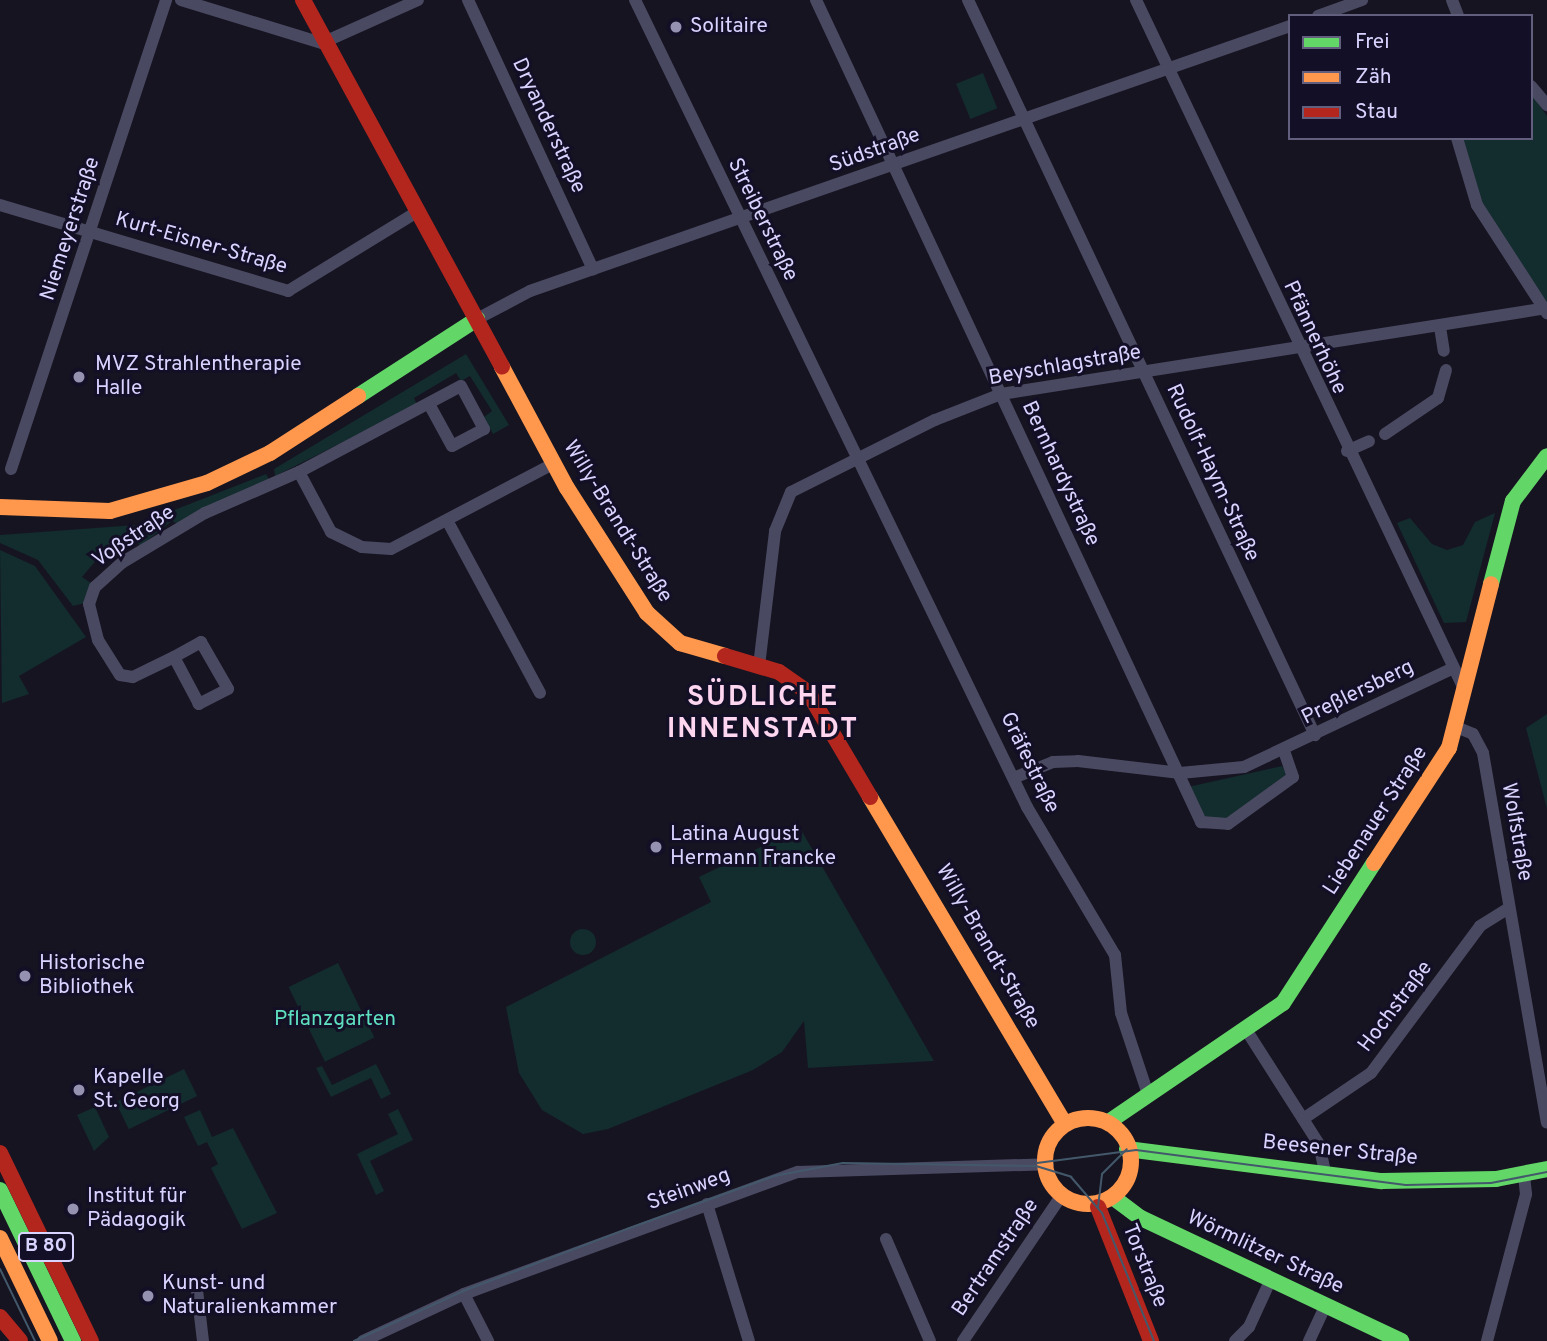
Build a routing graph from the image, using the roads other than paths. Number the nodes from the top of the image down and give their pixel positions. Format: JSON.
{"nodes":[{"id":1,"x":166,"y":0,"type":"edge"},
{"id":2,"x":181,"y":0,"type":"edge"},
{"id":3,"x":303,"y":0,"type":"edge"},
{"id":4,"x":418,"y":0,"type":"edge"},
{"id":5,"x":468,"y":0,"type":"edge"},
{"id":6,"x":635,"y":0,"type":"edge"},
{"id":7,"x":816,"y":0,"type":"edge"},
{"id":8,"x":968,"y":0,"type":"edge"},
{"id":9,"x":1136,"y":0,"type":"edge"},
{"id":10,"x":1362,"y":0,"type":"edge"},
{"id":11,"x":1324,"y":14,"type":"edge"},
{"id":12,"x":1288,"y":27,"type":"edge"},
{"id":13,"x":322,"y":43,"type":"junction"},
{"id":14,"x":1168,"y":67,"type":"junction"},
{"id":15,"x":1533,"y":88,"type":"edge"},
{"id":16,"x":1547,"y":105,"type":"edge"},
{"id":17,"x":1024,"y":118,"type":"junction"},
{"id":18,"x":1458,"y":140,"type":"edge"},
{"id":19,"x":894,"y":165,"type":"junction"},
{"id":20,"x":0,"y":205,"type":"edge"},
{"id":21,"x":417,"y":212,"type":"junction"},
{"id":22,"x":740,"y":219,"type":"junction"},
{"id":23,"x":89,"y":233,"type":"junction"},
{"id":24,"x":593,"y":269,"type":"junction"},
{"id":25,"x":1544,"y":311,"type":"edge"},
{"id":26,"x":477,"y":319,"type":"junction"},
{"id":27,"x":1440,"y":327,"type":"junction"},
{"id":28,"x":1298,"y":350,"type":"junction"},
{"id":29,"x":1444,"y":351,"type":"dead end"},
{"id":30,"x":1446,"y":370,"type":"dead end"},
{"id":31,"x":1142,"y":371,"type":"junction"},
{"id":32,"x":1001,"y":394,"type":"junction"},
{"id":33,"x":429,"y":404,"type":"junction"},
{"id":34,"x":1385,"y":434,"type":"dead end"},
{"id":35,"x":1369,"y":441,"type":"dead end"},
{"id":36,"x":1347,"y":451,"type":"junction"},
{"id":37,"x":1547,"y":456,"type":"edge"},
{"id":38,"x":855,"y":457,"type":"junction"},
{"id":39,"x":555,"y":463,"type":"junction"},
{"id":40,"x":11,"y":469,"type":"dead end"},
{"id":41,"x":299,"y":472,"type":"junction"},
{"id":42,"x":8,"y":508,"type":"edge"},
{"id":43,"x":0,"y":516,"type":"edge"},
{"id":44,"x":448,"y":522,"type":"junction"},
{"id":45,"x":174,"y":657,"type":"junction"},
{"id":46,"x":759,"y":666,"type":"junction"},
{"id":47,"x":1450,"y":670,"type":"junction"},
{"id":48,"x":1464,"y":689,"type":"junction"},
{"id":49,"x":540,"y":693,"type":"dead end"},
{"id":50,"x":1456,"y":727,"type":"junction"},
{"id":51,"x":1315,"y":735,"type":"junction"},
{"id":52,"x":1284,"y":751,"type":"junction"},
{"id":53,"x":1180,"y":773,"type":"junction"},
{"id":54,"x":1016,"y":777,"type":"junction"},
{"id":55,"x":1509,"y":908,"type":"junction"},
{"id":56,"x":1245,"y":1028,"type":"junction"},
{"id":57,"x":1147,"y":1091,"type":"junction"},
{"id":58,"x":1303,"y":1119,"type":"junction"},
{"id":59,"x":1110,"y":1121,"type":"junction"},
{"id":60,"x":1547,"y":1122,"type":"edge"},
{"id":61,"x":1064,"y":1123,"type":"junction"},
{"id":62,"x":1127,"y":1149,"type":"junction"},
{"id":63,"x":0,"y":1153,"type":"edge"},
{"id":64,"x":1048,"y":1164,"type":"junction"},
{"id":65,"x":1547,"y":1169,"type":"edge"},
{"id":66,"x":1325,"y":1172,"type":"junction"},
{"id":67,"x":1524,"y":1174,"type":"junction"},
{"id":68,"x":0,"y":1190,"type":"edge"},
{"id":69,"x":1061,"y":1196,"type":"junction"},
{"id":70,"x":1114,"y":1198,"type":"junction"},
{"id":71,"x":707,"y":1204,"type":"junction"},
{"id":72,"x":1098,"y":1207,"type":"junction"},
{"id":73,"x":0,"y":1238,"type":"edge"},
{"id":74,"x":886,"y":1239,"type":"dead end"},
{"id":75,"x":1271,"y":1279,"type":"junction"},
{"id":76,"x":197,"y":1290,"type":"dead end"},
{"id":77,"x":464,"y":1294,"type":"junction"},
{"id":78,"x":1326,"y":1305,"type":"junction"},
{"id":79,"x":0,"y":1317,"type":"edge"},
{"id":80,"x":1376,"y":1335,"type":"edge"},
{"id":81,"x":20,"y":1341,"type":"edge"},
{"id":82,"x":50,"y":1341,"type":"edge"},
{"id":83,"x":73,"y":1341,"type":"edge"},
{"id":84,"x":91,"y":1341,"type":"edge"},
{"id":85,"x":203,"y":1341,"type":"edge"},
{"id":86,"x":363,"y":1341,"type":"edge"},
{"id":87,"x":488,"y":1341,"type":"edge"},
{"id":88,"x":749,"y":1341,"type":"edge"},
{"id":89,"x":930,"y":1341,"type":"edge"},
{"id":90,"x":963,"y":1341,"type":"edge"},
{"id":91,"x":1151,"y":1341,"type":"edge"},
{"id":92,"x":1235,"y":1341,"type":"edge"},
{"id":93,"x":1309,"y":1341,"type":"edge"},
{"id":94,"x":1401,"y":1341,"type":"edge"},
{"id":95,"x":1487,"y":1341,"type":"edge"}],
"edges":[{"from":1,"to":23,"type":"street","name":"Niemeyerstraße"},
{"from":2,"to":13,"type":"street"},
{"from":3,"to":13,"type":"street","name":"Willy-Brandt-Straße"},
{"from":4,"to":13,"type":"street"},
{"from":5,"to":24,"type":"street","name":"Dryanderstraße"},
{"from":6,"to":22,"type":"street","name":"Streiberstraße"},
{"from":7,"to":19,"type":"street","name":"Bernhardystraße"},
{"from":8,"to":17,"type":"street","name":"Rudolf-Haym-Straße"},
{"from":9,"to":14,"type":"street","name":"Pfännerhöhe"},
{"from":10,"to":11,"type":"street"},
{"from":12,"to":14,"type":"street","name":"Südstraße"},
{"from":13,"to":21,"type":"street","name":"Willy-Brandt-Straße"},
{"from":14,"to":17,"type":"street","name":"Südstraße"},
{"from":14,"to":28,"type":"street","name":"Pfännerhöhe"},
{"from":15,"to":16,"type":"street"},
{"from":17,"to":19,"type":"street","name":"Südstraße"},
{"from":17,"to":31,"type":"street","name":"Rudolf-Haym-Straße"},
{"from":18,"to":25,"type":"street"},
{"from":19,"to":22,"type":"street","name":"Südstraße"},
{"from":19,"to":32,"type":"street","name":"Bernhardystraße"},
{"from":20,"to":23,"type":"street","name":"Kurt-Eisner-Straße"},
{"from":21,"to":23,"type":"street","name":"Kurt-Eisner-Straße"},
{"from":21,"to":26,"type":"street","name":"Willy-Brandt-Straße"},
{"from":22,"to":24,"type":"street","name":"Südstraße"},
{"from":22,"to":38,"type":"street","name":"Streiberstraße"},
{"from":23,"to":40,"type":"street","name":"Niemeyerstraße"},
{"from":24,"to":26,"type":"street","name":"Südstraße"},
{"from":25,"to":27,"type":"street","name":"Beyschlagstraße"},
{"from":26,"to":39,"type":"street","name":"Willy-Brandt-Straße"},
{"from":26,"to":42,"type":"street"},
{"from":27,"to":28,"type":"street","name":"Beyschlagstraße"},
{"from":27,"to":29,"type":"street"},
{"from":28,"to":31,"type":"street","name":"Beyschlagstraße"},
{"from":28,"to":36,"type":"street","name":"Pfännerhöhe"},
{"from":30,"to":34,"type":"street"},
{"from":31,"to":32,"type":"street","name":"Beyschlagstraße"},
{"from":31,"to":51,"type":"street","name":"Rudolf-Haym-Straße"},
{"from":32,"to":38,"type":"street","name":"Beyschlagstraße"},
{"from":32,"to":53,"type":"street","name":"Bernhardystraße"},
{"from":33,"to":33,"type":"street","name":"Voßstraße"},
{"from":33,"to":41,"type":"street","name":"Voßstraße"},
{"from":35,"to":36,"type":"street"},
{"from":36,"to":47,"type":"street","name":"Pfännerhöhe"},
{"from":37,"to":48,"type":"street","name":"Liebenauer Straße"},
{"from":38,"to":46,"type":"street","name":"Beyschlagstraße"},
{"from":38,"to":54,"type":"street","name":"Gräfestraße"},
{"from":39,"to":44,"type":"street"},
{"from":39,"to":46,"type":"street","name":"Willy-Brandt-Straße"},
{"from":41,"to":44,"type":"street"},
{"from":41,"to":45,"type":"street","name":"Voßstraße"},
{"from":42,"to":43,"type":"street"},
{"from":44,"to":49,"type":"street"},
{"from":45,"to":45,"type":"street","name":"Voßstraße"},
{"from":46,"to":61,"type":"street","name":"Willy-Brandt-Straße"},
{"from":47,"to":48,"type":"street","name":"Pfännerhöhe"},
{"from":47,"to":51,"type":"street","name":"Preßlersberg"},
{"from":48,"to":50,"type":"street","name":"Liebenauer Straße"},
{"from":50,"to":55,"type":"street","name":"Wolfstraße"},
{"from":50,"to":56,"type":"street","name":"Liebenauer Straße"},
{"from":51,"to":52,"type":"street","name":"Preßlersberg"},
{"from":52,"to":53,"type":"street","name":"Preßlersberg"},
{"from":52,"to":53,"type":"street"},
{"from":53,"to":54,"type":"street","name":"Preßlersberg"},
{"from":54,"to":57,"type":"street","name":"Gräfestraße"},
{"from":55,"to":58,"type":"street","name":"Hochstraße"},
{"from":55,"to":60,"type":"street","name":"Wolfstraße"},
{"from":56,"to":57,"type":"street","name":"Liebenauer Straße"},
{"from":56,"to":58,"type":"street"},
{"from":57,"to":59,"type":"street","name":"Liebenauer Straße"},
{"from":58,"to":66,"type":"street"},
{"from":59,"to":61,"type":"street"},
{"from":59,"to":62,"type":"street"},
{"from":61,"to":64,"type":"street"},
{"from":62,"to":66,"type":"street","name":"Beesener Straße"},
{"from":62,"to":70,"type":"street"},
{"from":63,"to":84,"type":"street","number":"B 80"},
{"from":64,"to":69,"type":"street"},
{"from":64,"to":71,"type":"street","name":"Steinweg"},
{"from":65,"to":67,"type":"street","name":"Beesener Straße"},
{"from":66,"to":67,"type":"street","name":"Beesener Straße"},
{"from":67,"to":95,"type":"street"},
{"from":68,"to":83,"type":"street"},
{"from":69,"to":72,"type":"street"},
{"from":69,"to":90,"type":"street","name":"Bertramstraße"},
{"from":70,"to":72,"type":"street"},
{"from":70,"to":75,"type":"street","name":"Wörmlitzer Straße"},
{"from":71,"to":77,"type":"street","name":"Steinweg"},
{"from":71,"to":88,"type":"street"},
{"from":72,"to":91,"type":"street","name":"Torstraße"},
{"from":73,"to":82,"type":"street","number":"B 80"},
{"from":74,"to":89,"type":"street"},
{"from":75,"to":78,"type":"street","name":"Wörmlitzer Straße"},
{"from":75,"to":92,"type":"street"},
{"from":76,"to":85,"type":"street"},
{"from":77,"to":86,"type":"street","name":"Steinweg"},
{"from":77,"to":87,"type":"street"},
{"from":78,"to":80,"type":"street","name":"Wörmlitzer Straße"},
{"from":78,"to":93,"type":"street"},
{"from":79,"to":81,"type":"street"},
{"from":80,"to":94,"type":"street","name":"Wörmlitzer Straße"}]}
